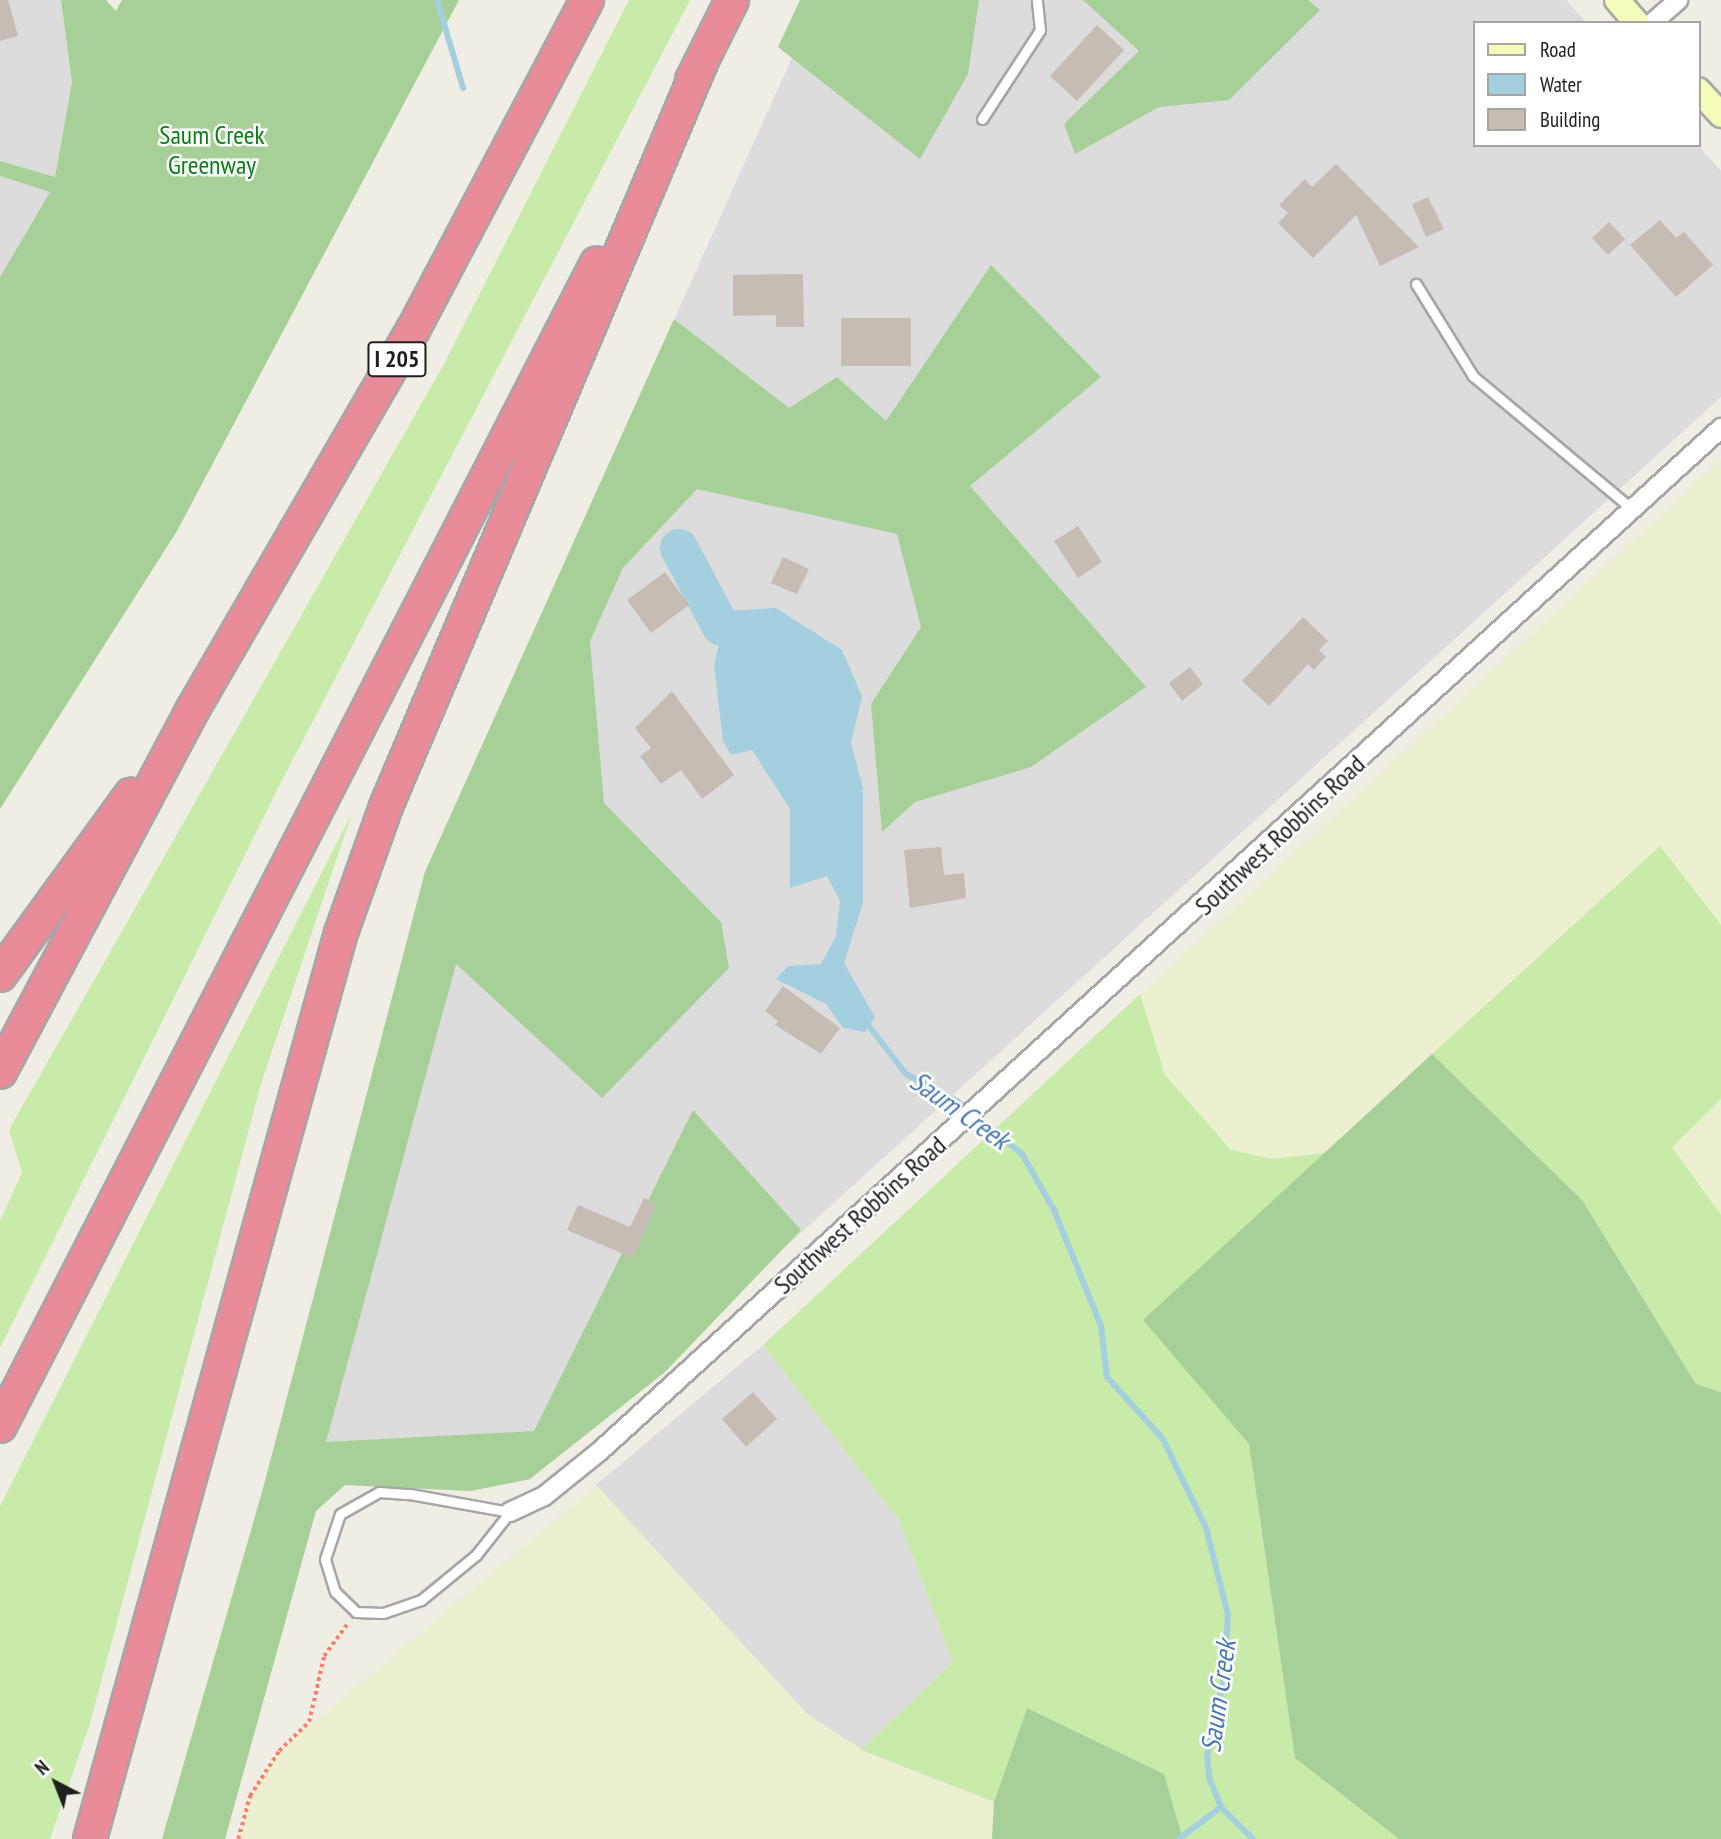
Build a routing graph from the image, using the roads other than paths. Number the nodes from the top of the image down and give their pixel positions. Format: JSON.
{"nodes":[{"id":1,"x":587,"y":0,"type":"edge"},
{"id":2,"x":732,"y":0,"type":"edge"},
{"id":3,"x":1037,"y":0,"type":"edge"},
{"id":4,"x":1617,"y":0,"type":"edge"},
{"id":5,"x":1678,"y":0,"type":"edge"},
{"id":6,"x":1635,"y":21,"type":"edge"},
{"id":7,"x":1654,"y":21,"type":"edge"},
{"id":8,"x":701,"y":63,"type":"junction"},
{"id":9,"x":1700,"y":92,"type":"edge"},
{"id":10,"x":1721,"y":115,"type":"edge"},
{"id":11,"x":982,"y":119,"type":"dead end"},
{"id":12,"x":1416,"y":284,"type":"dead end"},
{"id":13,"x":1721,"y":428,"type":"edge"},
{"id":14,"x":1633,"y":510,"type":"junction"},
{"id":15,"x":193,"y":709,"type":"junction"},
{"id":16,"x":0,"y":975,"type":"edge"},
{"id":17,"x":0,"y":1072,"type":"edge"},
{"id":18,"x":0,"y":1426,"type":"edge"},
{"id":19,"x":510,"y":1512,"type":"junction"},
{"id":20,"x":90,"y":1839,"type":"edge"}],
"edges":[{"from":1,"to":15,"type":"highway","number":"I 205"},
{"from":2,"to":8,"type":"highway"},
{"from":3,"to":11,"type":"lane"},
{"from":4,"to":6,"type":"main road"},
{"from":5,"to":7,"type":"street"},
{"from":8,"to":18,"type":"highway"},
{"from":8,"to":20,"type":"highway"},
{"from":9,"to":10,"type":"main road"},
{"from":12,"to":14,"type":"lane"},
{"from":13,"to":14,"type":"street","name":"Southwest Robbins Road"},
{"from":14,"to":19,"type":"street","name":"Southwest Robbins Road"},
{"from":15,"to":16,"type":"highway"},
{"from":15,"to":17,"type":"highway"},
{"from":19,"to":19,"type":"lane","name":"Southwest Robbins Road"}]}
